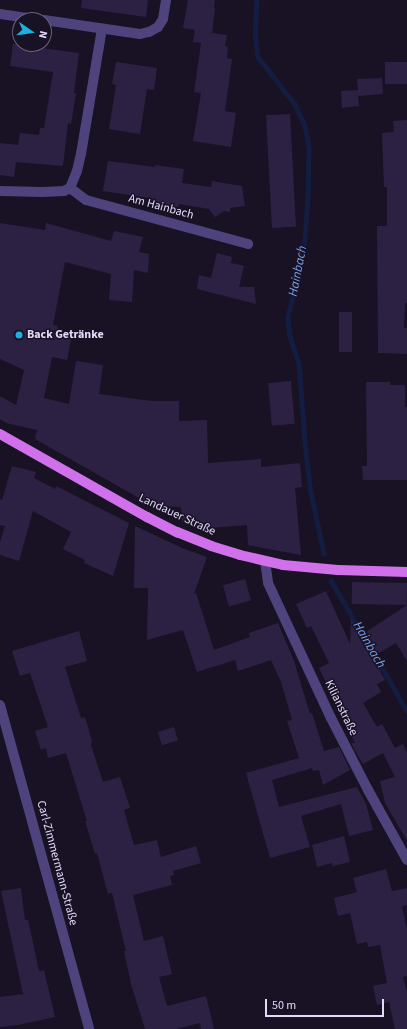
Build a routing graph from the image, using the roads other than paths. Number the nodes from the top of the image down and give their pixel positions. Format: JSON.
{"nodes":[{"id":1,"x":166,"y":0,"type":"edge"},
{"id":2,"x":0,"y":14,"type":"edge"},
{"id":3,"x":12,"y":16,"type":"edge"},
{"id":4,"x":52,"y":21,"type":"edge"},
{"id":5,"x":102,"y":29,"type":"junction"},
{"id":6,"x":70,"y":188,"type":"junction"},
{"id":7,"x":0,"y":191,"type":"edge"},
{"id":8,"x":248,"y":244,"type":"dead end"},
{"id":9,"x":0,"y":434,"type":"edge"},
{"id":10,"x":265,"y":561,"type":"junction"},
{"id":11,"x":407,"y":572,"type":"edge"},
{"id":12,"x":0,"y":705,"type":"edge"},
{"id":13,"x":2,"y":718,"type":"edge"},
{"id":14,"x":407,"y":860,"type":"edge"},
{"id":15,"x":89,"y":1029,"type":"edge"}],
"edges":[{"from":1,"to":5,"type":"street"},
{"from":2,"to":3,"type":"street"},
{"from":4,"to":5,"type":"street"},
{"from":5,"to":6,"type":"street"},
{"from":6,"to":7,"type":"street"},
{"from":6,"to":8,"type":"street","name":"Am Hainbach"},
{"from":9,"to":10,"type":"main road","name":"Landauer Straße"},
{"from":10,"to":11,"type":"main road","name":"Landauer Straße"},
{"from":10,"to":14,"type":"street","name":"Kilianstraße"},
{"from":12,"to":13,"type":"street","name":"Carl-Zimmermann-Straße"},
{"from":13,"to":15,"type":"street","name":"Carl-Zimmermann-Straße"}]}
